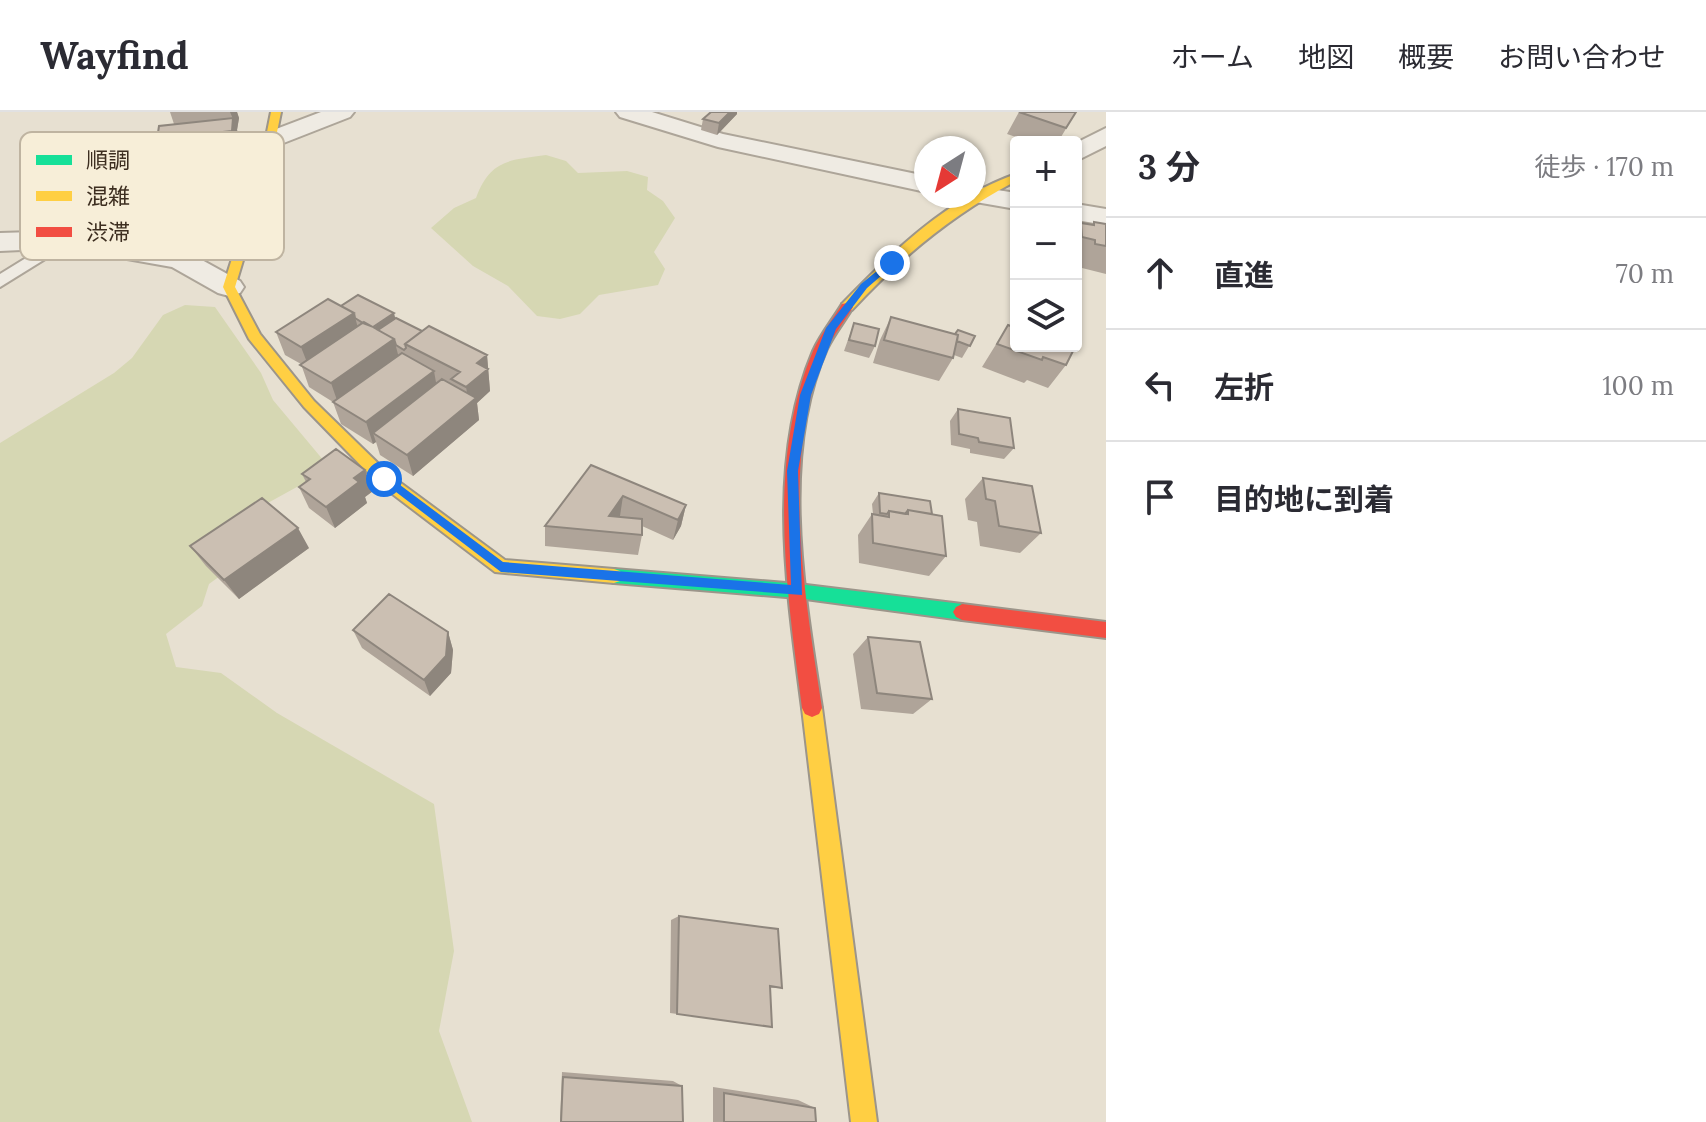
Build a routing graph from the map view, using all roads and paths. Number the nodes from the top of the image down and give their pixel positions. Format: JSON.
{"nodes":[{"id":1,"x":276,"y":112,"type":"edge"},
{"id":2,"x":342,"y":112,"type":"edge"},
{"id":3,"x":628,"y":112,"type":"edge"},
{"id":4,"x":737,"y":121,"type":"dead end"},
{"id":5,"x":273,"y":132,"type":"edge"},
{"id":6,"x":284,"y":134,"type":"edge"},
{"id":7,"x":1106,"y":135,"type":"edge"},
{"id":8,"x":718,"y":140,"type":"junction"},
{"id":9,"x":1082,"y":150,"type":"edge"},
{"id":10,"x":1010,"y":180,"type":"edge"},
{"id":11,"x":914,"y":181,"type":"edge"},
{"id":12,"x":986,"y":190,"type":"edge"},
{"id":13,"x":986,"y":196,"type":"edge"},
{"id":14,"x":1010,"y":200,"type":"edge"},
{"id":15,"x":959,"y":208,"type":"edge"},
{"id":16,"x":1082,"y":213,"type":"edge"},
{"id":17,"x":1106,"y":217,"type":"edge"},
{"id":18,"x":20,"y":241,"type":"edge"},
{"id":19,"x":0,"y":242,"type":"edge"},
{"id":20,"x":33,"y":260,"type":"edge"},
{"id":21,"x":181,"y":260,"type":"edge"},
{"id":22,"x":237,"y":260,"type":"edge"},
{"id":23,"x":0,"y":282,"type":"edge"},
{"id":24,"x":229,"y":287,"type":"junction"},
{"id":25,"x":798,"y":591,"type":"junction"},
{"id":26,"x":1106,"y":630,"type":"edge"},
{"id":27,"x":864,"y":1122,"type":"edge"}],
"edges":[{"from":1,"to":5,"type":"street"},
{"from":2,"to":6,"type":"street"},
{"from":3,"to":8,"type":"street"},
{"from":4,"to":8,"type":"street"},
{"from":7,"to":9,"type":"street"},
{"from":8,"to":11,"type":"street"},
{"from":10,"to":12,"type":"street"},
{"from":13,"to":14,"type":"street"},
{"from":15,"to":25,"type":"street"},
{"from":16,"to":17,"type":"street"},
{"from":18,"to":19,"type":"street"},
{"from":20,"to":23,"type":"lane"},
{"from":21,"to":24,"type":"street"},
{"from":22,"to":24,"type":"street"},
{"from":24,"to":25,"type":"street"},
{"from":25,"to":26,"type":"street"},
{"from":25,"to":27,"type":"street"}]}
